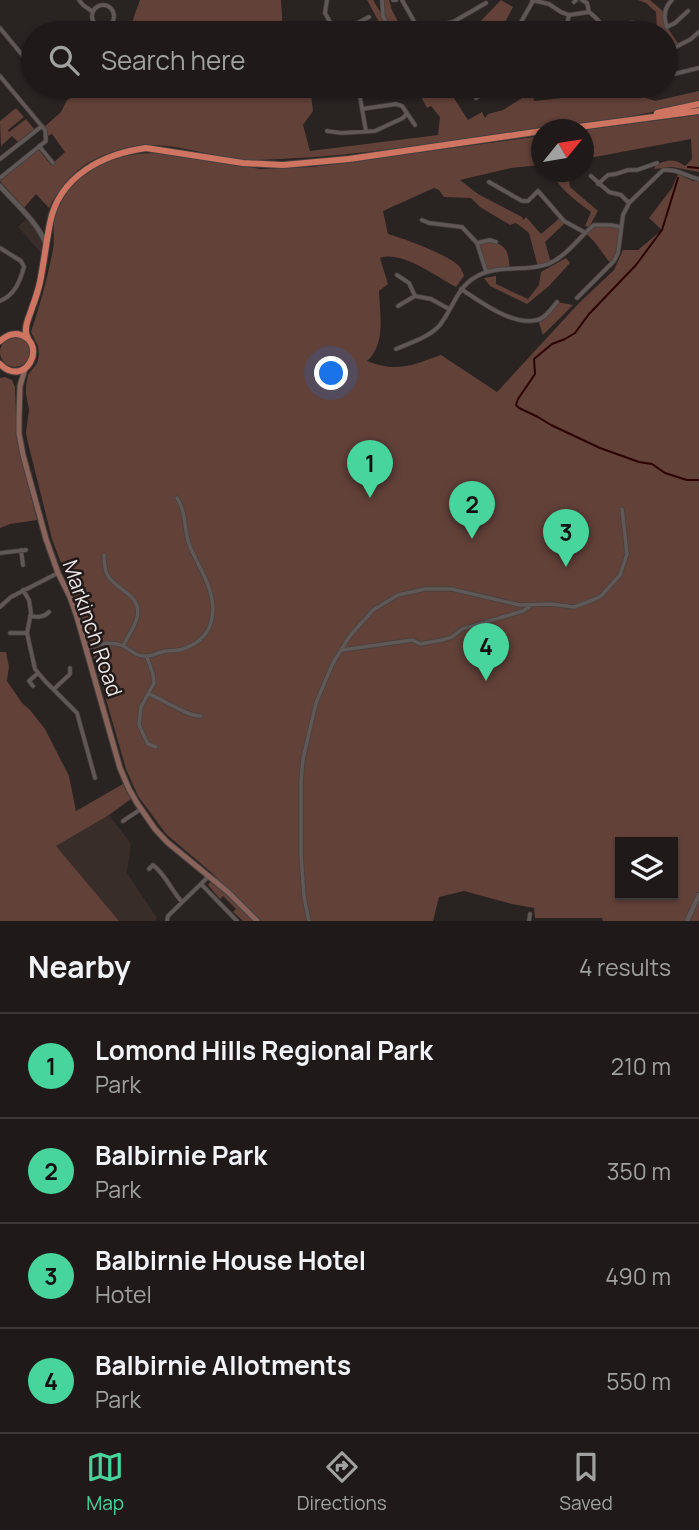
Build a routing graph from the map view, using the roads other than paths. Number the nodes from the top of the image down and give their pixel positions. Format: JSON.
{"nodes":[{"id":1,"x":79,"y":0,"type":"edge"},
{"id":2,"x":327,"y":0,"type":"edge"},
{"id":3,"x":382,"y":0,"type":"edge"},
{"id":4,"x":402,"y":0,"type":"edge"},
{"id":5,"x":532,"y":0,"type":"edge"},
{"id":6,"x":582,"y":0,"type":"edge"},
{"id":7,"x":672,"y":0,"type":"edge"},
{"id":8,"x":486,"y":3,"type":"dead end"},
{"id":9,"x":688,"y":11,"type":"dead end"},
{"id":10,"x":93,"y":12,"type":"junction"},
{"id":11,"x":589,"y":12,"type":"junction"},
{"id":12,"x":569,"y":15,"type":"junction"},
{"id":13,"x":369,"y":17,"type":"dead end"},
{"id":14,"x":94,"y":21,"type":"edge"},
{"id":15,"x":113,"y":21,"type":"edge"},
{"id":16,"x":329,"y":21,"type":"edge"},
{"id":17,"x":361,"y":21,"type":"edge"},
{"id":18,"x":385,"y":21,"type":"edge"},
{"id":19,"x":414,"y":21,"type":"edge"},
{"id":20,"x":455,"y":21,"type":"edge"},
{"id":21,"x":521,"y":21,"type":"edge"},
{"id":22,"x":568,"y":21,"type":"edge"},
{"id":23,"x":600,"y":21,"type":"edge"},
{"id":24,"x":664,"y":21,"type":"edge"},
{"id":25,"x":677,"y":21,"type":"edge"},
{"id":26,"x":0,"y":29,"type":"edge"},
{"id":27,"x":699,"y":32,"type":"edge"},
{"id":28,"x":678,"y":46,"type":"edge"},
{"id":29,"x":21,"y":54,"type":"edge"},
{"id":30,"x":699,"y":68,"type":"edge"},
{"id":31,"x":678,"y":73,"type":"edge"},
{"id":32,"x":0,"y":76,"type":"edge"},
{"id":33,"x":360,"y":98,"type":"edge"},
{"id":34,"x":699,"y":104,"type":"edge"},
{"id":35,"x":362,"y":109,"type":"junction"},
{"id":36,"x":699,"y":111,"type":"edge"},
{"id":37,"x":407,"y":113,"type":"junction"},
{"id":38,"x":628,"y":120,"type":"junction"},
{"id":39,"x":415,"y":125,"type":"dead end"},
{"id":40,"x":594,"y":125,"type":"edge"},
{"id":41,"x":41,"y":126,"type":"junction"},
{"id":42,"x":327,"y":131,"type":"dead end"},
{"id":43,"x":366,"y":131,"type":"junction"},
{"id":44,"x":531,"y":132,"type":"edge"},
{"id":45,"x":39,"y":146,"type":"junction"},
{"id":46,"x":0,"y":159,"type":"edge"},
{"id":47,"x":53,"y":163,"type":"dead end"},
{"id":48,"x":657,"y":163,"type":"dead end"},
{"id":49,"x":0,"y":178,"type":"edge"},
{"id":50,"x":594,"y":179,"type":"edge"},
{"id":51,"x":699,"y":179,"type":"edge"},
{"id":52,"x":489,"y":182,"type":"dead end"},
{"id":53,"x":598,"y":184,"type":"junction"},
{"id":54,"x":0,"y":186,"type":"edge"},
{"id":55,"x":629,"y":203,"type":"junction"},
{"id":56,"x":422,"y":220,"type":"dead end"},
{"id":57,"x":33,"y":222,"type":"junction"},
{"id":58,"x":621,"y":227,"type":"junction"},
{"id":59,"x":49,"y":228,"type":"junction"},
{"id":60,"x":584,"y":233,"type":"junction"},
{"id":61,"x":496,"y":242,"type":"dead end"},
{"id":62,"x":477,"y":243,"type":"junction"},
{"id":63,"x":47,"y":247,"type":"junction"},
{"id":64,"x":0,"y":248,"type":"edge"},
{"id":65,"x":486,"y":272,"type":"junction"},
{"id":66,"x":397,"y":275,"type":"dead end"},
{"id":67,"x":461,"y":289,"type":"junction"},
{"id":68,"x":415,"y":296,"type":"junction"},
{"id":69,"x":578,"y":298,"type":"dead end"},
{"id":70,"x":0,"y":301,"type":"edge"},
{"id":71,"x":557,"y":302,"type":"dead end"},
{"id":72,"x":398,"y":306,"type":"dead end"},
{"id":73,"x":449,"y":309,"type":"junction"},
{"id":74,"x":32,"y":310,"type":"junction"},
{"id":75,"x":6,"y":335,"type":"edge"},
{"id":76,"x":28,"y":339,"type":"junction"},
{"id":77,"x":0,"y":341,"type":"edge"},
{"id":78,"x":396,"y":349,"type":"dead end"},
{"id":79,"x":4,"y":369,"type":"edge"},
{"id":80,"x":24,"y":369,"type":"junction"},
{"id":81,"x":20,"y":386,"type":"junction"},
{"id":82,"x":177,"y":498,"type":"dead end"},
{"id":83,"x":622,"y":509,"type":"dead end"},
{"id":84,"x":0,"y":553,"type":"edge"},
{"id":85,"x":104,"y":555,"type":"dead end"},
{"id":86,"x":23,"y":565,"type":"dead end"},
{"id":87,"x":58,"y":573,"type":"junction"},
{"id":88,"x":23,"y":590,"type":"junction"},
{"id":89,"x":1,"y":605,"type":"edge"},
{"id":90,"x":531,"y":606,"type":"junction"},
{"id":91,"x":49,"y":612,"type":"dead end"},
{"id":92,"x":30,"y":616,"type":"junction"},
{"id":93,"x":10,"y":633,"type":"dead end"},
{"id":94,"x":27,"y":633,"type":"junction"},
{"id":95,"x":123,"y":646,"type":"junction"},
{"id":96,"x":86,"y":648,"type":"junction"},
{"id":97,"x":342,"y":650,"type":"junction"},
{"id":98,"x":147,"y":657,"type":"junction"},
{"id":99,"x":70,"y":668,"type":"dead end"},
{"id":100,"x":38,"y":673,"type":"junction"},
{"id":101,"x":33,"y":686,"type":"dead end"},
{"id":102,"x":54,"y":689,"type":"junction"},
{"id":103,"x":149,"y":694,"type":"junction"},
{"id":104,"x":201,"y":716,"type":"dead end"},
{"id":105,"x":156,"y":747,"type":"dead end"},
{"id":106,"x":95,"y":778,"type":"dead end"},
{"id":107,"x":141,"y":809,"type":"junction"},
{"id":108,"x":124,"y":821,"type":"dead end"},
{"id":109,"x":149,"y":869,"type":"dead end"},
{"id":110,"x":209,"y":876,"type":"junction"},
{"id":111,"x":201,"y":884,"type":"junction"},
{"id":112,"x":699,"y":895,"type":"edge"},
{"id":113,"x":182,"y":902,"type":"junction"},
{"id":114,"x":530,"y":914,"type":"dead end"},
{"id":115,"x":167,"y":921,"type":"edge"},
{"id":116,"x":237,"y":921,"type":"edge"},
{"id":117,"x":257,"y":921,"type":"edge"},
{"id":118,"x":309,"y":921,"type":"edge"},
{"id":119,"x":529,"y":921,"type":"edge"},
{"id":120,"x":687,"y":921,"type":"edge"}],
"edges":[{"from":1,"to":10,"type":"street"},
{"from":2,"to":16,"type":"street"},
{"from":3,"to":18,"type":"street"},
{"from":4,"to":19,"type":"street"},
{"from":5,"to":12,"type":"street"},
{"from":5,"to":21,"type":"street"},
{"from":6,"to":11,"type":"street"},
{"from":7,"to":24,"type":"street"},
{"from":8,"to":20,"type":"street"},
{"from":9,"to":25,"type":"street"},
{"from":10,"to":14,"type":"street"},
{"from":10,"to":15,"type":"street"},
{"from":11,"to":12,"type":"street"},
{"from":11,"to":23,"type":"street"},
{"from":12,"to":22,"type":"street"},
{"from":13,"to":17,"type":"street"},
{"from":26,"to":29,"type":"street"},
{"from":27,"to":28,"type":"street"},
{"from":30,"to":31,"type":"street"},
{"from":32,"to":41,"type":"street"},
{"from":33,"to":35,"type":"street"},
{"from":34,"to":38,"type":"highway"},
{"from":35,"to":37,"type":"street"},
{"from":35,"to":43,"type":"street"},
{"from":36,"to":38,"type":"highway"},
{"from":37,"to":39,"type":"street"},
{"from":37,"to":43,"type":"street"},
{"from":38,"to":40,"type":"highway"},
{"from":41,"to":45,"type":"street"},
{"from":41,"to":46,"type":"street"},
{"from":42,"to":43,"type":"street"},
{"from":44,"to":59,"type":"highway"},
{"from":45,"to":47,"type":"street"},
{"from":45,"to":49,"type":"street"},
{"from":48,"to":53,"type":"street"},
{"from":50,"to":53,"type":"street"},
{"from":51,"to":55,"type":"street"},
{"from":52,"to":60,"type":"street"},
{"from":53,"to":55,"type":"street"},
{"from":54,"to":57,"type":"street"},
{"from":55,"to":58,"type":"street"},
{"from":56,"to":62,"type":"street"},
{"from":57,"to":59,"type":"street"},
{"from":57,"to":63,"type":"street"},
{"from":58,"to":60,"type":"street"},
{"from":58,"to":69,"type":"street"},
{"from":59,"to":63,"type":"highway"},
{"from":60,"to":65,"type":"street"},
{"from":61,"to":62,"type":"street"},
{"from":62,"to":65,"type":"street"},
{"from":63,"to":74,"type":"highway"},
{"from":64,"to":70,"type":"street"},
{"from":65,"to":67,"type":"street"},
{"from":66,"to":68,"type":"street"},
{"from":67,"to":71,"type":"street"},
{"from":67,"to":73,"type":"street"},
{"from":68,"to":72,"type":"street"},
{"from":68,"to":73,"type":"street"},
{"from":73,"to":78,"type":"street"},
{"from":74,"to":75,"type":"highway"},
{"from":74,"to":76,"type":"highway"},
{"from":75,"to":76,"type":"highway"},
{"from":75,"to":77,"type":"highway"},
{"from":76,"to":80,"type":"highway"},
{"from":79,"to":80,"type":"highway"},
{"from":79,"to":81,"type":"main road","name":"Markinch Road"},
{"from":80,"to":81,"type":"main road","name":"Markinch Road"},
{"from":81,"to":87,"type":"main road","name":"Markinch Road"},
{"from":82,"to":98,"type":"street"},
{"from":83,"to":90,"type":"street"},
{"from":84,"to":86,"type":"street"},
{"from":85,"to":95,"type":"street"},
{"from":87,"to":88,"type":"street"},
{"from":87,"to":96,"type":"main road","name":"Markinch Road"},
{"from":88,"to":89,"type":"street"},
{"from":88,"to":92,"type":"street"},
{"from":90,"to":97,"type":"street"},
{"from":90,"to":97,"type":"street"},
{"from":91,"to":92,"type":"street"},
{"from":92,"to":94,"type":"street"},
{"from":93,"to":94,"type":"street"},
{"from":94,"to":100,"type":"street"},
{"from":95,"to":96,"type":"street"},
{"from":95,"to":98,"type":"street"},
{"from":96,"to":107,"type":"main road","name":"Markinch Road"},
{"from":97,"to":118,"type":"street"},
{"from":98,"to":103,"type":"street"},
{"from":99,"to":102,"type":"street"},
{"from":100,"to":101,"type":"street"},
{"from":100,"to":102,"type":"street"},
{"from":102,"to":106,"type":"street"},
{"from":103,"to":104,"type":"street"},
{"from":103,"to":105,"type":"street"},
{"from":107,"to":108,"type":"street"},
{"from":107,"to":110,"type":"main road","name":"Markinch Road"},
{"from":109,"to":113,"type":"street"},
{"from":110,"to":111,"type":"street"},
{"from":110,"to":117,"type":"main road","name":"Markinch Road"},
{"from":111,"to":113,"type":"street"},
{"from":111,"to":116,"type":"street"},
{"from":112,"to":120,"type":"street"},
{"from":113,"to":115,"type":"street"},
{"from":114,"to":119,"type":"street"}]}
